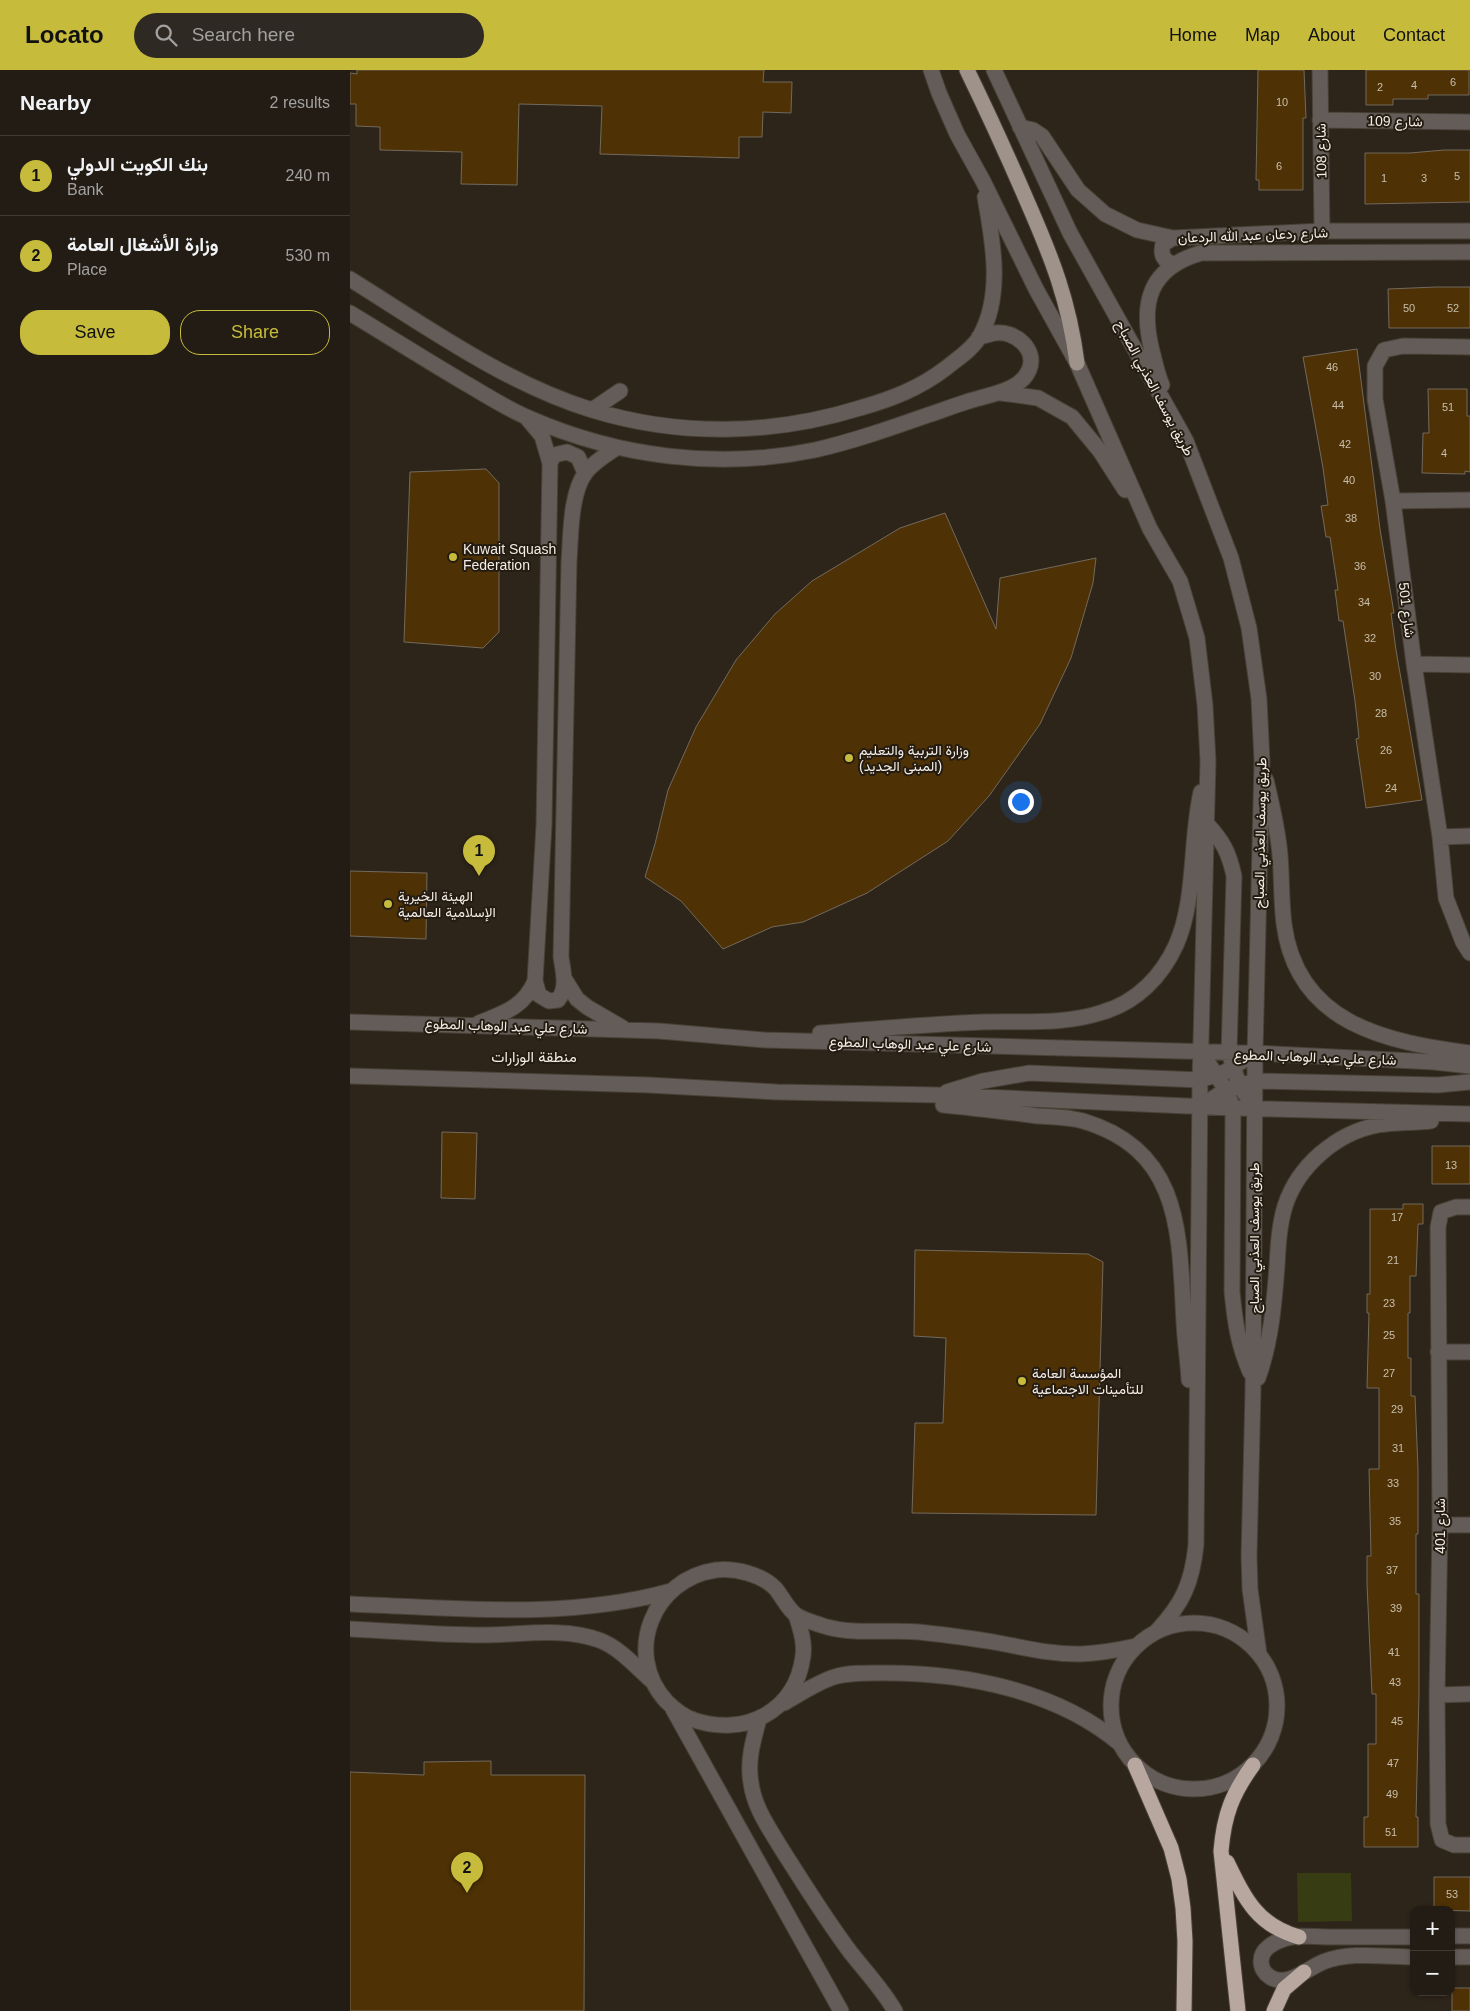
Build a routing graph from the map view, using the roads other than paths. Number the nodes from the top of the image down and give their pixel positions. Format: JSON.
{"nodes":[{"id":1,"x":931,"y":70,"type":"edge"},
{"id":2,"x":967,"y":70,"type":"edge"},
{"id":3,"x":994,"y":70,"type":"edge"},
{"id":4,"x":1320,"y":70,"type":"edge"},
{"id":5,"x":1320,"y":120,"type":"junction"},
{"id":6,"x":1470,"y":122,"type":"edge"},
{"id":7,"x":1020,"y":127,"type":"junction"},
{"id":8,"x":983,"y":181,"type":"junction"},
{"id":9,"x":1322,"y":232,"type":"junction"},
{"id":10,"x":1470,"y":232,"type":"edge"},
{"id":11,"x":1173,"y":238,"type":"junction"},
{"id":12,"x":1470,"y":252,"type":"edge"},
{"id":13,"x":1174,"y":264,"type":"junction"},
{"id":14,"x":350,"y":279,"type":"edge"},
{"id":15,"x":350,"y":313,"type":"edge"},
{"id":16,"x":979,"y":337,"type":"junction"},
{"id":17,"x":1470,"y":347,"type":"edge"},
{"id":18,"x":1077,"y":363,"type":"junction"},
{"id":19,"x":620,"y":391,"type":"dead end"},
{"id":20,"x":1001,"y":392,"type":"junction"},
{"id":21,"x":592,"y":410,"type":"junction"},
{"id":22,"x":527,"y":418,"type":"junction"},
{"id":23,"x":1186,"y":441,"type":"junction"},
{"id":24,"x":616,"y":448,"type":"junction"},
{"id":25,"x":550,"y":463,"type":"junction"},
{"id":26,"x":585,"y":473,"type":"junction"},
{"id":27,"x":1470,"y":500,"type":"edge"},
{"id":28,"x":1394,"y":501,"type":"junction"},
{"id":29,"x":1150,"y":529,"type":"junction"},
{"id":30,"x":1414,"y":664,"type":"junction"},
{"id":31,"x":1470,"y":665,"type":"edge"},
{"id":32,"x":1208,"y":761,"type":"junction"},
{"id":33,"x":1262,"y":761,"type":"junction"},
{"id":34,"x":1207,"y":824,"type":"junction"},
{"id":35,"x":1470,"y":836,"type":"edge"},
{"id":36,"x":1440,"y":837,"type":"junction"},
{"id":37,"x":1470,"y":953,"type":"edge"},
{"id":38,"x":564,"y":978,"type":"junction"},
{"id":39,"x":535,"y":981,"type":"junction"},
{"id":40,"x":350,"y":1022,"type":"edge"},
{"id":41,"x":474,"y":1025,"type":"junction"},
{"id":42,"x":626,"y":1030,"type":"junction"},
{"id":43,"x":765,"y":1040,"type":"junction"},
{"id":44,"x":1201,"y":1052,"type":"junction"},
{"id":45,"x":1229,"y":1053,"type":"junction"},
{"id":46,"x":1255,"y":1053,"type":"junction"},
{"id":47,"x":1470,"y":1053,"type":"edge"},
{"id":48,"x":1470,"y":1066,"type":"edge"},
{"id":49,"x":1232,"y":1068,"type":"junction"},
{"id":50,"x":350,"y":1076,"type":"edge"},
{"id":51,"x":1217,"y":1076,"type":"junction"},
{"id":52,"x":1200,"y":1080,"type":"junction"},
{"id":53,"x":1255,"y":1081,"type":"junction"},
{"id":54,"x":1470,"y":1082,"type":"edge"},
{"id":55,"x":1233,"y":1088,"type":"junction"},
{"id":56,"x":777,"y":1092,"type":"junction"},
{"id":57,"x":938,"y":1096,"type":"junction"},
{"id":58,"x":1201,"y":1106,"type":"junction"},
{"id":59,"x":1233,"y":1108,"type":"junction"},
{"id":60,"x":1254,"y":1108,"type":"junction"},
{"id":61,"x":1470,"y":1114,"type":"edge"},
{"id":62,"x":1470,"y":1119,"type":"edge"},
{"id":63,"x":1470,"y":1207,"type":"edge"},
{"id":64,"x":1438,"y":1352,"type":"junction"},
{"id":65,"x":1470,"y":1352,"type":"edge"},
{"id":66,"x":1253,"y":1385,"type":"junction"},
{"id":67,"x":1197,"y":1458,"type":"junction"},
{"id":68,"x":1440,"y":1525,"type":"junction"},
{"id":69,"x":1470,"y":1525,"type":"edge"},
{"id":70,"x":671,"y":1591,"type":"junction"},
{"id":71,"x":350,"y":1604,"type":"edge"},
{"id":72,"x":796,"y":1615,"type":"junction"},
{"id":73,"x":350,"y":1629,"type":"edge"},
{"id":74,"x":1157,"y":1631,"type":"junction"},
{"id":75,"x":1136,"y":1646,"type":"junction"},
{"id":76,"x":1260,"y":1654,"type":"junction"},
{"id":77,"x":653,"y":1682,"type":"junction"},
{"id":78,"x":1470,"y":1694,"type":"edge"},
{"id":79,"x":1437,"y":1695,"type":"junction"},
{"id":80,"x":671,"y":1706,"type":"junction"},
{"id":81,"x":776,"y":1708,"type":"junction"},
{"id":82,"x":759,"y":1719,"type":"junction"},
{"id":83,"x":1119,"y":1744,"type":"junction"},
{"id":84,"x":1135,"y":1765,"type":"junction"},
{"id":85,"x":1253,"y":1765,"type":"junction"},
{"id":86,"x":1470,"y":1845,"type":"edge"},
{"id":87,"x":1222,"y":1852,"type":"junction"},
{"id":88,"x":1455,"y":1936,"type":"edge"},
{"id":89,"x":1470,"y":1936,"type":"edge"},
{"id":90,"x":1299,"y":1937,"type":"junction"},
{"id":91,"x":1410,"y":1937,"type":"edge"},
{"id":92,"x":1410,"y":1957,"type":"edge"},
{"id":93,"x":1455,"y":1957,"type":"edge"},
{"id":94,"x":1470,"y":1957,"type":"edge"},
{"id":95,"x":1304,"y":1972,"type":"junction"},
{"id":96,"x":841,"y":2011,"type":"edge"},
{"id":97,"x":895,"y":2011,"type":"edge"},
{"id":98,"x":1184,"y":2011,"type":"edge"},
{"id":99,"x":1238,"y":2011,"type":"edge"},
{"id":100,"x":1274,"y":2011,"type":"edge"}],
"edges":[{"from":1,"to":8,"type":"street"},
{"from":2,"to":18,"type":"main road"},
{"from":3,"to":7,"type":"street","name":"طريق يوسف العذبي الصباح"},
{"from":4,"to":5,"type":"street","name":"شارع 108"},
{"from":5,"to":6,"type":"street","name":"شارع 109"},
{"from":5,"to":9,"type":"street","name":"شارع 108"},
{"from":7,"to":11,"type":"street","name":"شارع ردعان عبد الله الردعان"},
{"from":7,"to":23,"type":"street","name":"طريق يوسف العذبي الصباح"},
{"from":8,"to":16,"type":"street"},
{"from":8,"to":18,"type":"street"},
{"from":9,"to":10,"type":"street","name":"شارع ردعان عبد الله الردعان"},
{"from":9,"to":11,"type":"street","name":"شارع ردعان عبد الله الردعان"},
{"from":11,"to":13,"type":"street"},
{"from":12,"to":13,"type":"street","name":"شارع ردعان عبد الله الردعان"},
{"from":13,"to":23,"type":"street","name":"شارع ردعان عبد الله الردعان"},
{"from":14,"to":21,"type":"street"},
{"from":15,"to":22,"type":"street"},
{"from":16,"to":20,"type":"street"},
{"from":16,"to":21,"type":"street"},
{"from":17,"to":28,"type":"street","name":"شارع 501"},
{"from":18,"to":29,"type":"street"},
{"from":19,"to":21,"type":"street"},
{"from":20,"to":24,"type":"street"},
{"from":20,"to":29,"type":"street"},
{"from":22,"to":24,"type":"street"},
{"from":22,"to":25,"type":"street"},
{"from":23,"to":33,"type":"street","name":"طريق يوسف العذبي الصباح"},
{"from":24,"to":26,"type":"street"},
{"from":25,"to":26,"type":"street"},
{"from":25,"to":39,"type":"street"},
{"from":26,"to":38,"type":"street"},
{"from":27,"to":28,"type":"street"},
{"from":28,"to":30,"type":"street","name":"شارع 501"},
{"from":29,"to":32,"type":"street"},
{"from":30,"to":31,"type":"street"},
{"from":30,"to":36,"type":"street","name":"شارع 501"},
{"from":32,"to":34,"type":"street"},
{"from":32,"to":43,"type":"street"},
{"from":33,"to":46,"type":"street","name":"طريق يوسف العذبي الصباح"},
{"from":33,"to":47,"type":"street"},
{"from":34,"to":44,"type":"street"},
{"from":34,"to":45,"type":"street"},
{"from":35,"to":36,"type":"street"},
{"from":36,"to":37,"type":"street","name":"شارع 501"},
{"from":38,"to":39,"type":"street"},
{"from":38,"to":42,"type":"street"},
{"from":39,"to":41,"type":"street"},
{"from":40,"to":41,"type":"street","name":"شارع علي عبد الوهاب المطوع"},
{"from":41,"to":42,"type":"street","name":"شارع علي عبد الوهاب المطوع"},
{"from":42,"to":43,"type":"street","name":"شارع علي عبد الوهاب المطوع"},
{"from":43,"to":44,"type":"street","name":"شارع علي عبد الوهاب المطوع"},
{"from":44,"to":45,"type":"street","name":"شارع علي عبد الوهاب المطوع"},
{"from":44,"to":51,"type":"street"},
{"from":44,"to":52,"type":"street"},
{"from":45,"to":46,"type":"street","name":"شارع علي عبد الوهاب المطوع"},
{"from":45,"to":49,"type":"street"},
{"from":46,"to":48,"type":"street","name":"شارع علي عبد الوهاب المطوع"},
{"from":46,"to":49,"type":"street"},
{"from":46,"to":53,"type":"street","name":"طريق يوسف العذبي الصباح"},
{"from":49,"to":51,"type":"street"},
{"from":49,"to":55,"type":"street"},
{"from":50,"to":56,"type":"street"},
{"from":51,"to":52,"type":"street"},
{"from":51,"to":55,"type":"street"},
{"from":52,"to":57,"type":"street"},
{"from":52,"to":58,"type":"street"},
{"from":53,"to":54,"type":"street"},
{"from":53,"to":55,"type":"street"},
{"from":53,"to":60,"type":"street","name":"طريق يوسف العذبي الصباح"},
{"from":55,"to":58,"type":"street"},
{"from":55,"to":59,"type":"street"},
{"from":55,"to":60,"type":"street"},
{"from":56,"to":57,"type":"street"},
{"from":56,"to":67,"type":"street"},
{"from":57,"to":58,"type":"street"},
{"from":58,"to":59,"type":"street"},
{"from":58,"to":67,"type":"street"},
{"from":59,"to":60,"type":"street"},
{"from":59,"to":66,"type":"street"},
{"from":60,"to":61,"type":"street"},
{"from":60,"to":66,"type":"street","name":"طريق يوسف العذبي الصباح"},
{"from":62,"to":66,"type":"street"},
{"from":63,"to":64,"type":"street","name":"شارع 401"},
{"from":64,"to":65,"type":"street"},
{"from":64,"to":68,"type":"street","name":"شارع 401"},
{"from":66,"to":76,"type":"street","name":"طريق يوسف العذبي الصباح"},
{"from":67,"to":74,"type":"street"},
{"from":68,"to":69,"type":"street"},
{"from":68,"to":79,"type":"street","name":"شارع 401"},
{"from":70,"to":71,"type":"street"},
{"from":70,"to":72,"type":"street"},
{"from":70,"to":77,"type":"street"},
{"from":72,"to":75,"type":"street"},
{"from":72,"to":81,"type":"street"},
{"from":73,"to":77,"type":"street"},
{"from":74,"to":75,"type":"street"},
{"from":74,"to":76,"type":"street"},
{"from":75,"to":83,"type":"street"},
{"from":76,"to":85,"type":"street"},
{"from":77,"to":80,"type":"street"},
{"from":78,"to":79,"type":"street"},
{"from":79,"to":86,"type":"street","name":"شارع 401"},
{"from":80,"to":82,"type":"street"},
{"from":80,"to":96,"type":"street"},
{"from":81,"to":82,"type":"street"},
{"from":81,"to":83,"type":"street"},
{"from":82,"to":97,"type":"street"},
{"from":83,"to":84,"type":"street"},
{"from":84,"to":85,"type":"street"},
{"from":84,"to":98,"type":"highway"},
{"from":85,"to":87,"type":"highway"},
{"from":87,"to":90,"type":"highway"},
{"from":87,"to":99,"type":"highway"},
{"from":88,"to":89,"type":"street"},
{"from":90,"to":91,"type":"street"},
{"from":90,"to":95,"type":"street"},
{"from":92,"to":95,"type":"street"},
{"from":93,"to":94,"type":"street"},
{"from":95,"to":100,"type":"highway"}]}
